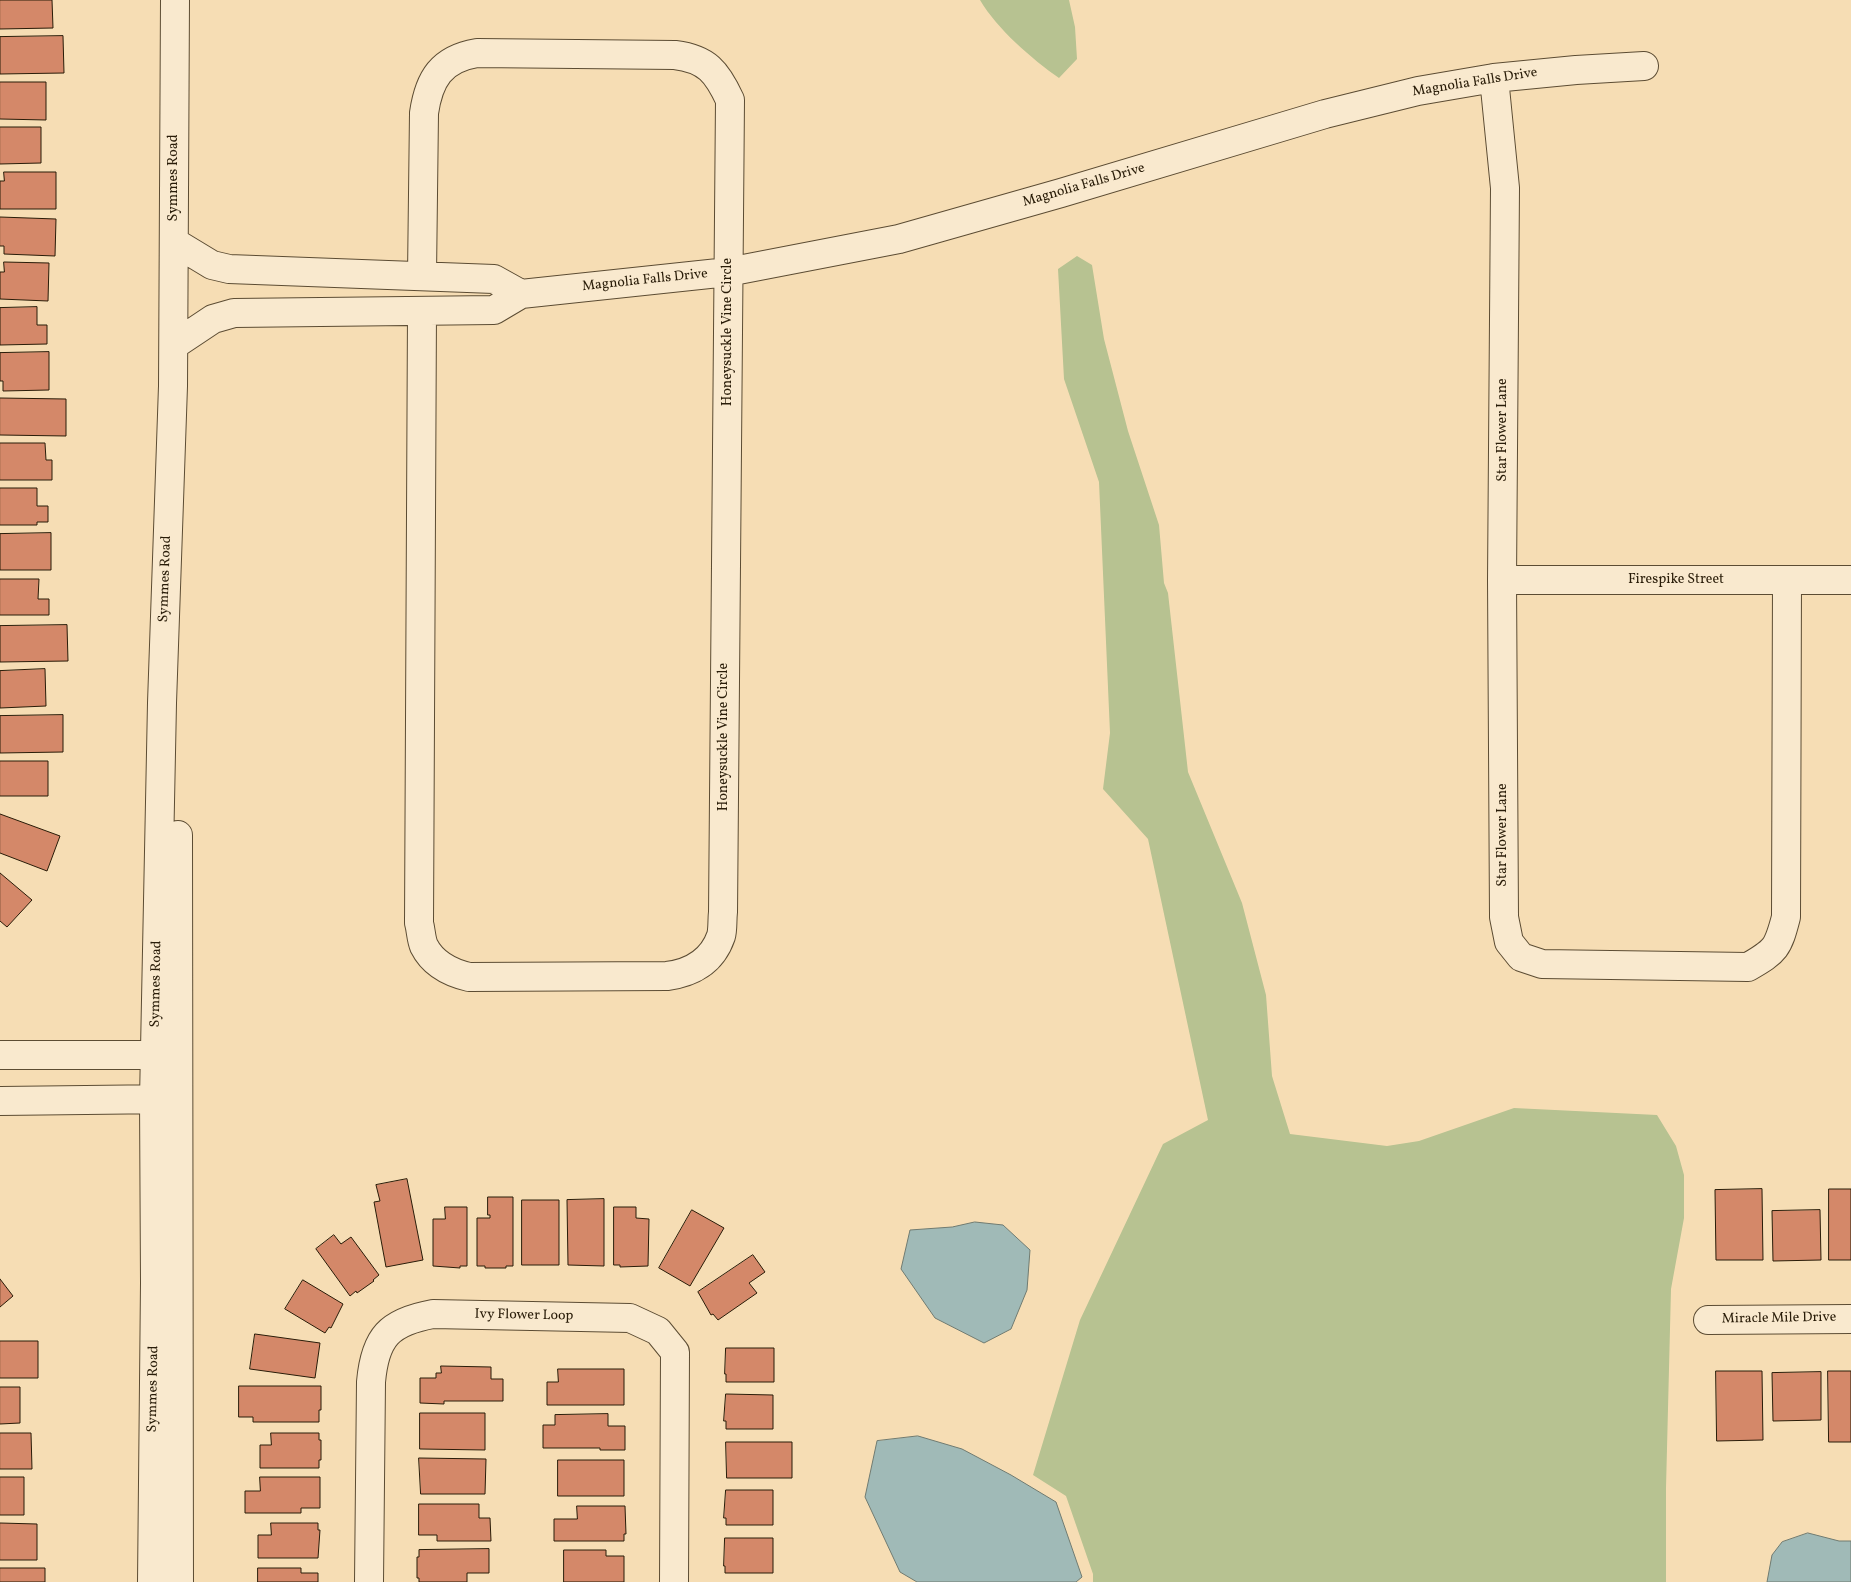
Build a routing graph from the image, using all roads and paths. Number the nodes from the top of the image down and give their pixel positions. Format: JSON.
{"nodes":[{"id":1,"x":175,"y":0,"type":"edge"},
{"id":2,"x":1644,"y":66,"type":"dead end"},
{"id":3,"x":1494,"y":78,"type":"junction"},
{"id":4,"x":174,"y":242,"type":"junction"},
{"id":5,"x":728,"y":272,"type":"junction"},
{"id":6,"x":422,"y":275,"type":"junction"},
{"id":7,"x":521,"y":294,"type":"junction"},
{"id":8,"x":422,"y":311,"type":"junction"},
{"id":9,"x":174,"y":345,"type":"junction"},
{"id":10,"x":1502,"y":580,"type":"junction"},
{"id":11,"x":1787,"y":580,"type":"junction"},
{"id":12,"x":1851,"y":580,"type":"edge"},
{"id":13,"x":0,"y":1055,"type":"edge"},
{"id":14,"x":166,"y":1055,"type":"junction"},
{"id":15,"x":166,"y":1099,"type":"junction"},
{"id":16,"x":0,"y":1101,"type":"edge"},
{"id":17,"x":1851,"y":1318,"type":"edge"},
{"id":18,"x":1708,"y":1320,"type":"dead end"},
{"id":19,"x":152,"y":1582,"type":"edge"},
{"id":20,"x":179,"y":1582,"type":"edge"},
{"id":21,"x":369,"y":1582,"type":"edge"},
{"id":22,"x":674,"y":1582,"type":"edge"}],
"edges":[{"from":1,"to":4,"type":"street","name":"Symmes Road"},
{"from":2,"to":3,"type":"street","name":"Magnolia Falls Drive"},
{"from":3,"to":5,"type":"street","name":"Magnolia Falls Drive"},
{"from":3,"to":10,"type":"street","name":"Star Flower Lane"},
{"from":4,"to":6,"type":"street"},
{"from":4,"to":9,"type":"street","name":"Symmes Road"},
{"from":5,"to":6,"type":"street","name":"Honeysuckle Vine Circle"},
{"from":5,"to":7,"type":"street","name":"Magnolia Falls Drive"},
{"from":5,"to":8,"type":"street","name":"Honeysuckle Vine Circle"},
{"from":6,"to":7,"type":"street"},
{"from":7,"to":8,"type":"street","name":"Magnolia Falls Drive"},
{"from":8,"to":9,"type":"street","name":"Magnolia Falls Drive"},
{"from":9,"to":14,"type":"street","name":"Symmes Road"},
{"from":10,"to":11,"type":"street","name":"Firespike Street"},
{"from":10,"to":11,"type":"street","name":"Star Flower Lane"},
{"from":11,"to":12,"type":"street","name":"Firespike Street"},
{"from":13,"to":14,"type":"street"},
{"from":14,"to":15,"type":"street","name":"Symmes Road"},
{"from":15,"to":16,"type":"street"},
{"from":15,"to":19,"type":"street","name":"Symmes Road"},
{"from":15,"to":20,"type":"street","name":"Symmes Road"},
{"from":17,"to":18,"type":"street","name":"Miracle Mile Drive"},
{"from":21,"to":22,"type":"street","name":"Ivy Flower Loop"}]}
